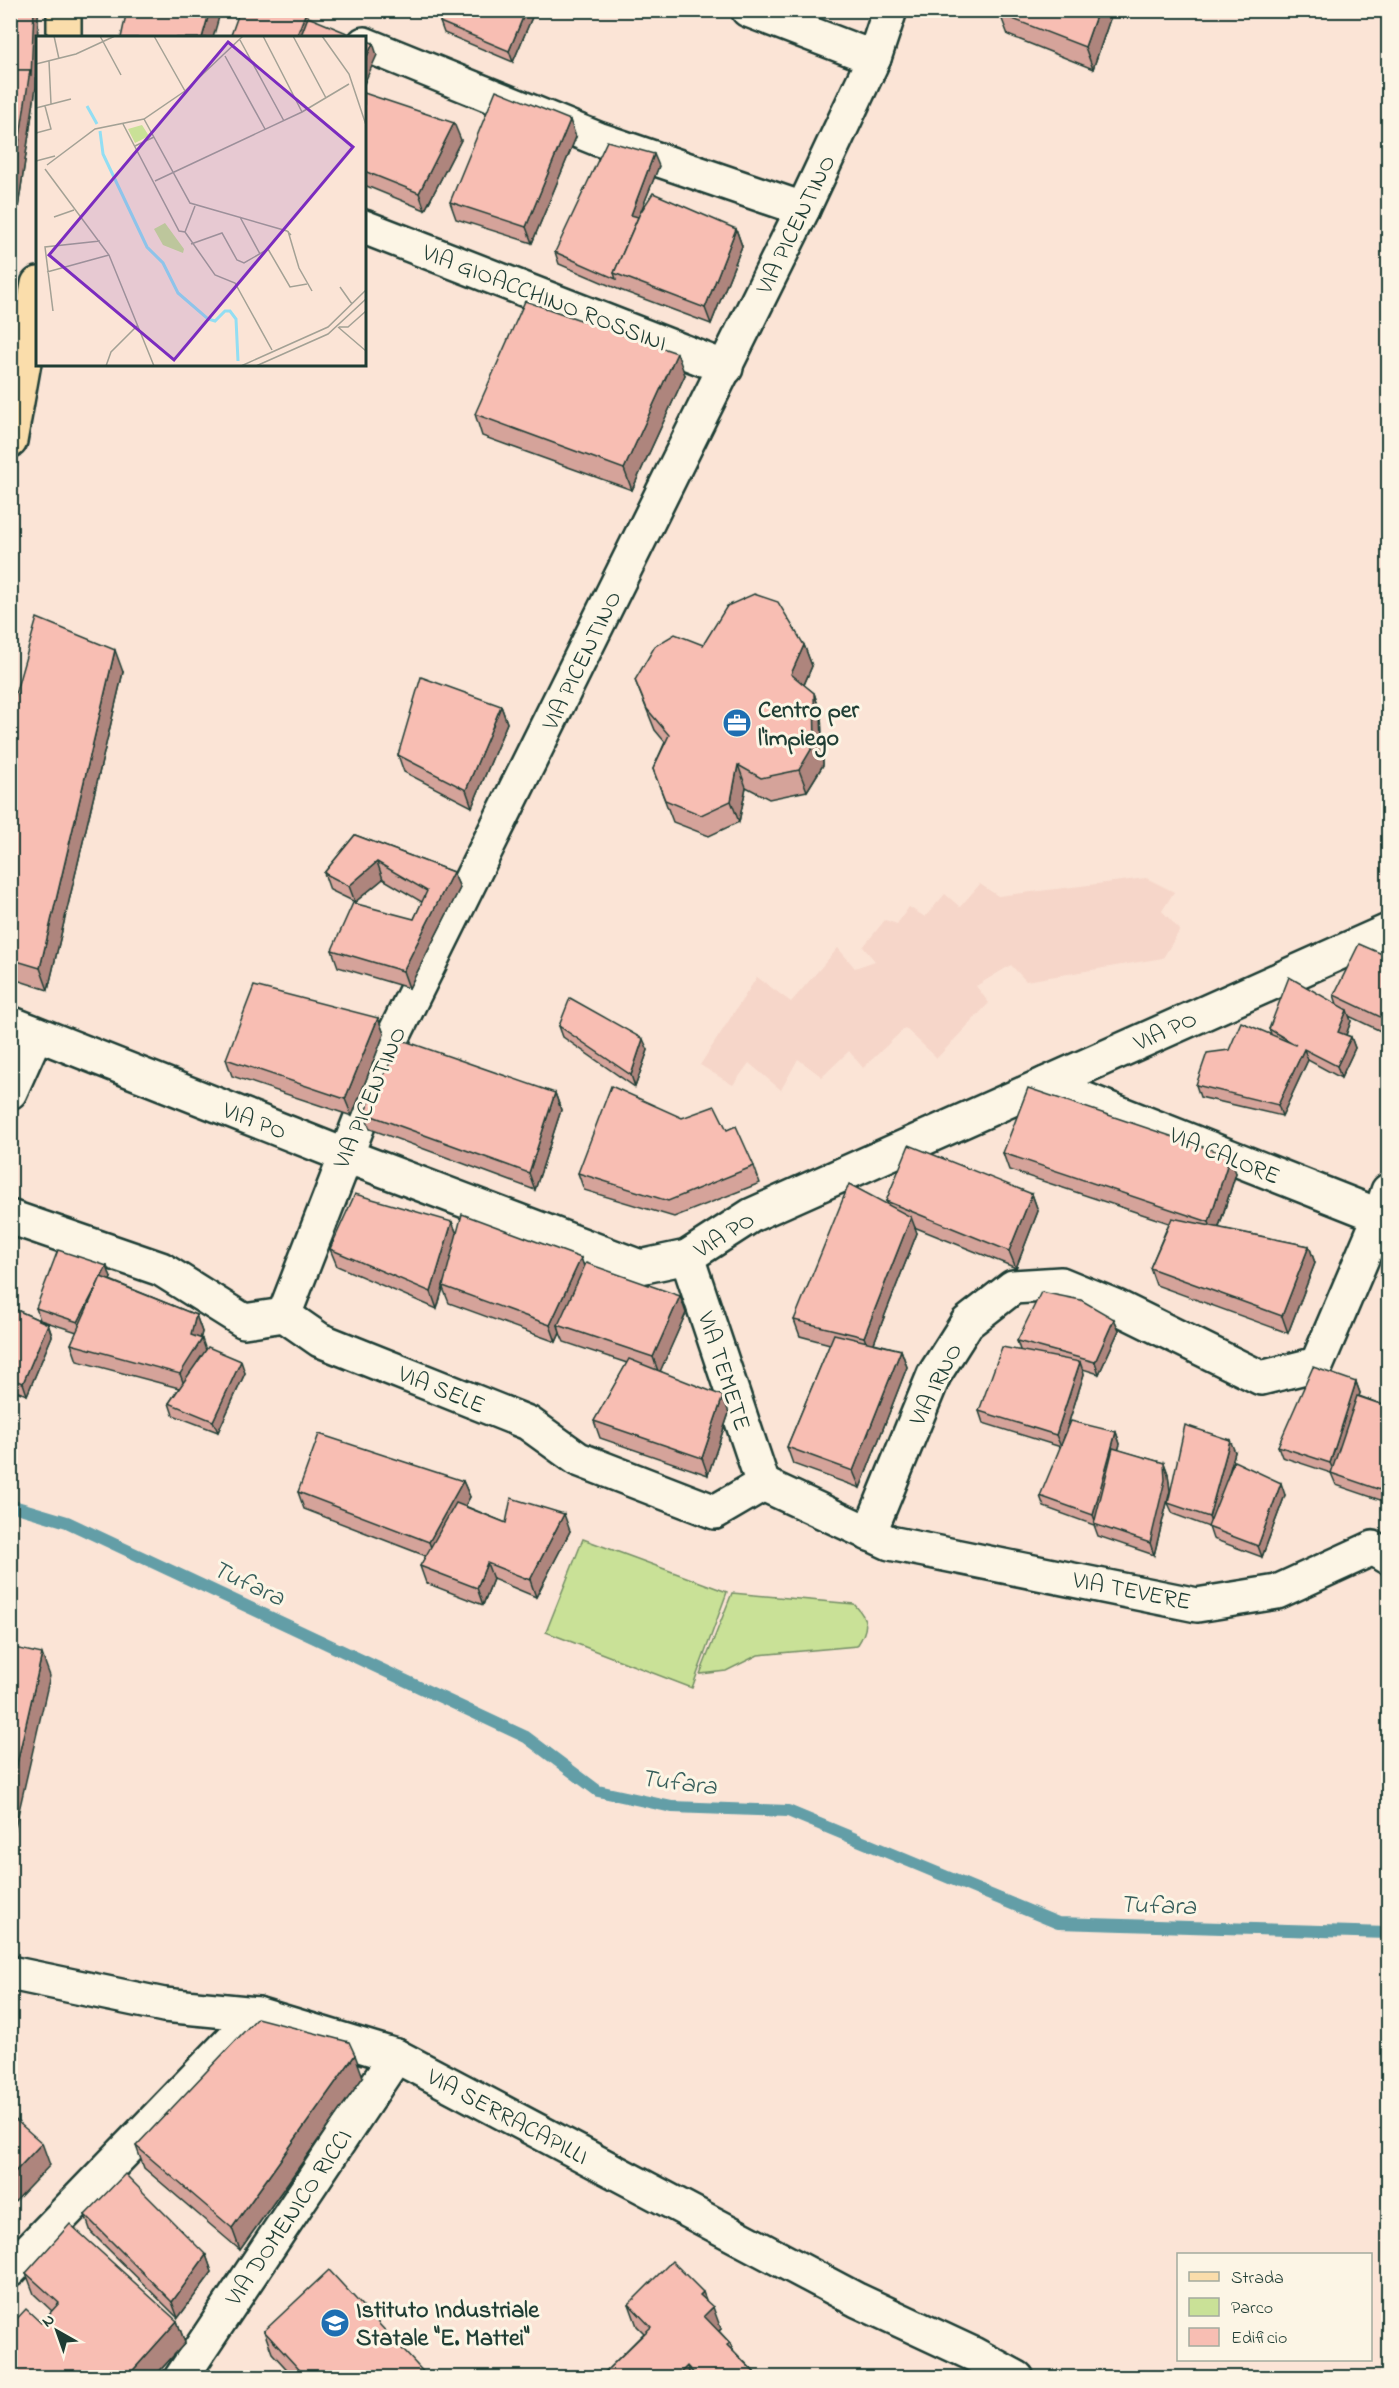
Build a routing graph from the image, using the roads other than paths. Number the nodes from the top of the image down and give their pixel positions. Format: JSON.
{"nodes":[{"id":1,"x":64,"y":10,"type":"edge"},
{"id":2,"x":748,"y":10,"type":"edge"},
{"id":3,"x":890,"y":10,"type":"edge"},
{"id":4,"x":64,"y":36,"type":"edge"},
{"id":5,"x":366,"y":44,"type":"edge"},
{"id":6,"x":874,"y":58,"type":"junction"},
{"id":7,"x":803,"y":209,"type":"junction"},
{"id":8,"x":366,"y":228,"type":"edge"},
{"id":9,"x":36,"y":295,"type":"edge"},
{"id":10,"x":726,"y":368,"type":"junction"},
{"id":11,"x":10,"y":441,"type":"edge"},
{"id":12,"x":1389,"y":931,"type":"edge"},
{"id":13,"x":23,"y":1029,"type":"edge"},
{"id":14,"x":1046,"y":1084,"type":"junction"},
{"id":15,"x":10,"y":1092,"type":"edge"},
{"id":16,"x":344,"y":1155,"type":"junction"},
{"id":17,"x":1384,"y":1204,"type":"edge"},
{"id":18,"x":10,"y":1217,"type":"edge"},
{"id":19,"x":687,"y":1257,"type":"junction"},
{"id":20,"x":284,"y":1314,"type":"junction"},
{"id":21,"x":763,"y":1484,"type":"junction"},
{"id":22,"x":869,"y":1534,"type":"junction"},
{"id":23,"x":1389,"y":1557,"type":"edge"},
{"id":24,"x":10,"y":1973,"type":"edge"},
{"id":25,"x":258,"y":2014,"type":"junction"},
{"id":26,"x":396,"y":2056,"type":"junction"},
{"id":27,"x":10,"y":2270,"type":"edge"},
{"id":28,"x":971,"y":2366,"type":"edge"},
{"id":29,"x":181,"y":2378,"type":"edge"},
{"id":30,"x":1017,"y":2378,"type":"edge"}],
"edges":[{"from":1,"to":4,"type":"main road"},
{"from":2,"to":6,"type":"street"},
{"from":3,"to":6,"type":"street","name":"VIA PICENTINO"},
{"from":5,"to":7,"type":"street"},
{"from":6,"to":7,"type":"street","name":"VIA PICENTINO"},
{"from":7,"to":10,"type":"street","name":"VIA PICENTINO"},
{"from":8,"to":10,"type":"street","name":"VIA GIOACCHINO ROSSINI"},
{"from":9,"to":11,"type":"main road"},
{"from":10,"to":16,"type":"street","name":"VIA PICENTINO"},
{"from":12,"to":14,"type":"street","name":"VIA PO"},
{"from":13,"to":15,"type":"street"},
{"from":13,"to":16,"type":"street","name":"VIA PO"},
{"from":14,"to":17,"type":"street","name":"VIA CALORE"},
{"from":14,"to":19,"type":"street","name":"VIA PO"},
{"from":16,"to":19,"type":"street","name":"VIA PO"},
{"from":16,"to":20,"type":"street","name":"VIA PICENTINO"},
{"from":17,"to":22,"type":"street","name":"VIA IRNO"},
{"from":18,"to":20,"type":"street"},
{"from":19,"to":21,"type":"street","name":"VIA TEMETE"},
{"from":20,"to":21,"type":"street","name":"VIA SELE"},
{"from":21,"to":22,"type":"street"},
{"from":22,"to":23,"type":"street","name":"VIA TEVERE"},
{"from":24,"to":25,"type":"street","name":"VIA SERRACAPILLI"},
{"from":25,"to":26,"type":"street","name":"VIA SERRACAPILLI"},
{"from":25,"to":27,"type":"street"},
{"from":26,"to":28,"type":"street","name":"VIA SERRACAPILLI"},
{"from":26,"to":29,"type":"street","name":"VIA DOMENICO RICCI"},
{"from":28,"to":30,"type":"street","name":"VIA SERRACAPILLI"}]}
